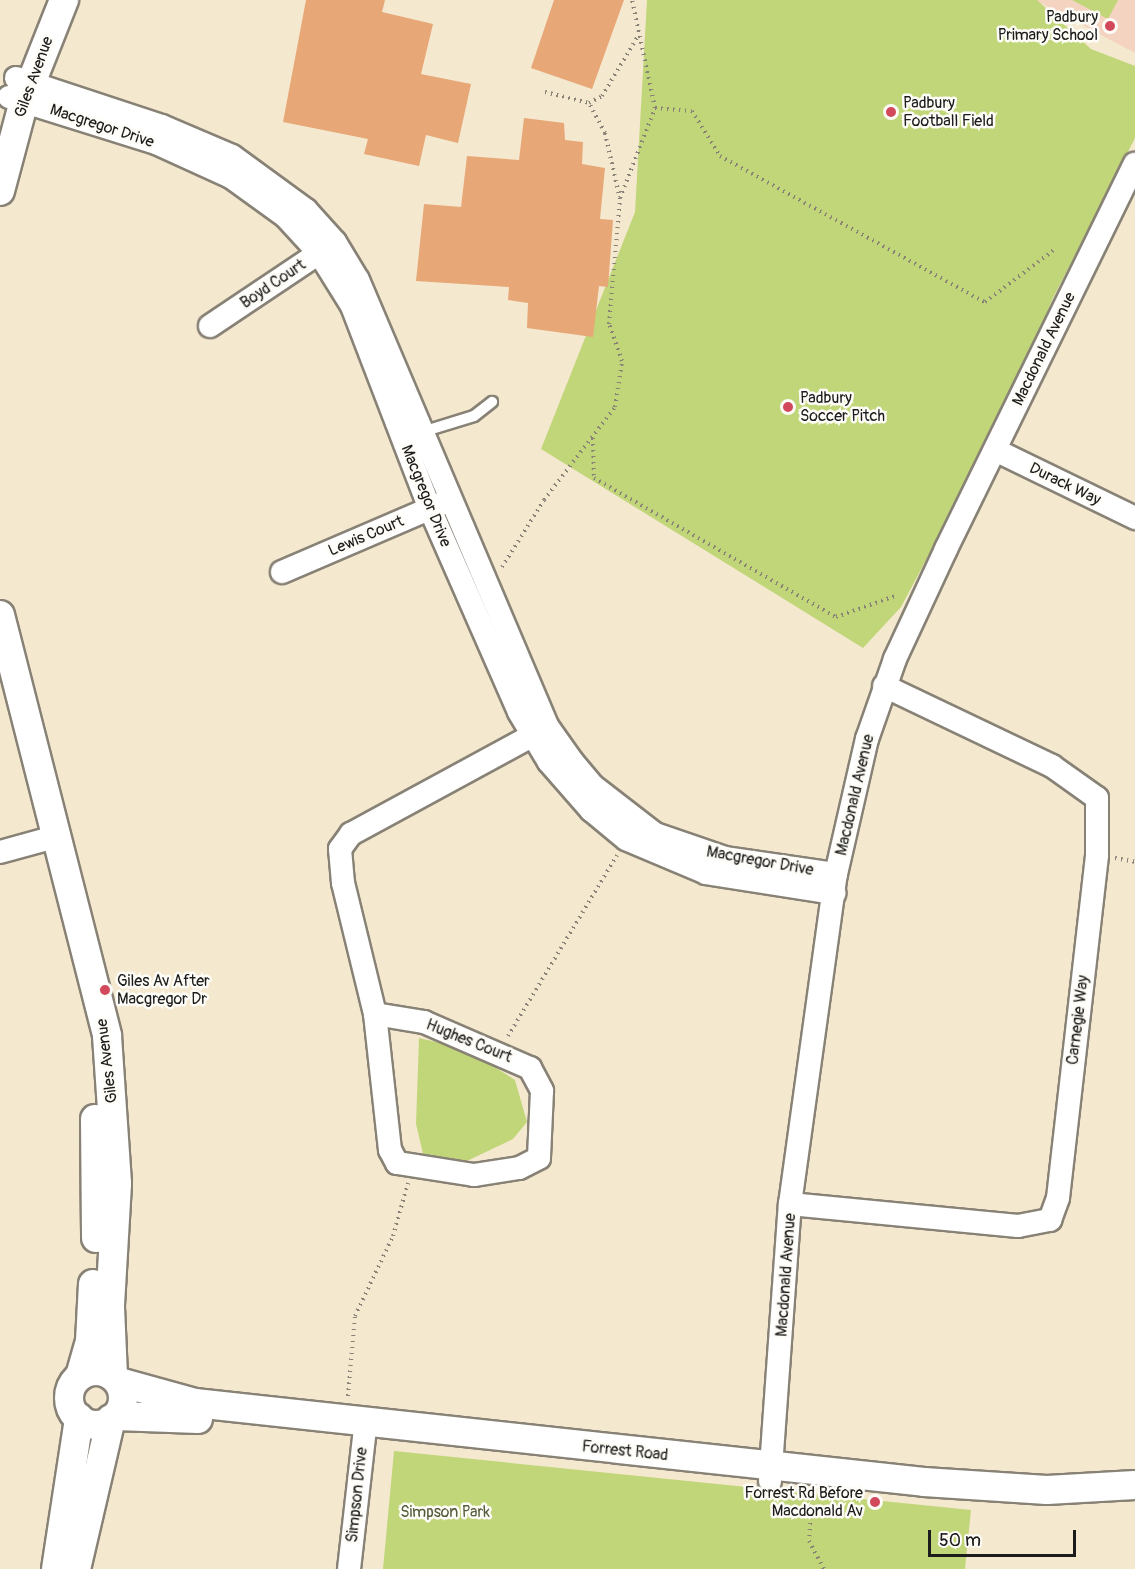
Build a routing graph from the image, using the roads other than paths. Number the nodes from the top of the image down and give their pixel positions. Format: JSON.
{"nodes":[{"id":1,"x":45,"y":0,"type":"edge"},
{"id":2,"x":64,"y":0,"type":"edge"},
{"id":3,"x":20,"y":89,"type":"junction"},
{"id":4,"x":0,"y":127,"type":"edge"},
{"id":5,"x":1135,"y":164,"type":"edge"},
{"id":6,"x":0,"y":191,"type":"edge"},
{"id":7,"x":327,"y":248,"type":"junction"},
{"id":8,"x":210,"y":326,"type":"dead end"},
{"id":9,"x":492,"y":402,"type":"dead end"},
{"id":10,"x":422,"y":432,"type":"junction"},
{"id":11,"x":995,"y":450,"type":"junction"},
{"id":12,"x":441,"y":504,"type":"junction"},
{"id":13,"x":1135,"y":518,"type":"edge"},
{"id":14,"x":282,"y":572,"type":"dead end"},
{"id":15,"x":0,"y":615,"type":"edge"},
{"id":16,"x":0,"y":686,"type":"edge"},
{"id":17,"x":884,"y":686,"type":"junction"},
{"id":18,"x":540,"y":731,"type":"junction"},
{"id":19,"x":48,"y":838,"type":"junction"},
{"id":20,"x":0,"y":852,"type":"edge"},
{"id":21,"x":835,"y":884,"type":"junction"},
{"id":22,"x":375,"y":1014,"type":"junction"},
{"id":23,"x":790,"y":1204,"type":"junction"},
{"id":24,"x":80,"y":1376,"type":"junction"},
{"id":25,"x":116,"y":1379,"type":"junction"},
{"id":26,"x":79,"y":1418,"type":"junction"},
{"id":27,"x":114,"y":1418,"type":"junction"},
{"id":28,"x":365,"y":1429,"type":"junction"},
{"id":29,"x":771,"y":1472,"type":"junction"},
{"id":30,"x":1135,"y":1485,"type":"edge"},
{"id":31,"x":1135,"y":1499,"type":"edge"},
{"id":32,"x":56,"y":1569,"type":"edge"},
{"id":33,"x":76,"y":1569,"type":"edge"},
{"id":34,"x":348,"y":1569,"type":"edge"}],
"edges":[{"from":1,"to":3,"type":"street","name":"Giles Avenue"},
{"from":2,"to":3,"type":"street","name":"Giles Avenue"},
{"from":3,"to":4,"type":"street","name":"Giles Avenue"},
{"from":3,"to":6,"type":"street","name":"Giles Avenue"},
{"from":3,"to":7,"type":"street","name":"Macgregor Drive"},
{"from":5,"to":11,"type":"street","name":"Macdonald Avenue"},
{"from":7,"to":8,"type":"street","name":"Boyd Court"},
{"from":7,"to":10,"type":"street","name":"Macgregor Drive"},
{"from":7,"to":12,"type":"street","name":"Macgregor Drive"},
{"from":9,"to":10,"type":"lane"},
{"from":10,"to":12,"type":"street","name":"Macgregor Drive"},
{"from":11,"to":13,"type":"street","name":"Durack Way"},
{"from":11,"to":17,"type":"street","name":"Macdonald Avenue"},
{"from":12,"to":14,"type":"street","name":"Lewis Court"},
{"from":12,"to":18,"type":"street","name":"Macgregor Drive"},
{"from":12,"to":18,"type":"street","name":"Macgregor Drive"},
{"from":15,"to":19,"type":"street","name":"Giles Avenue"},
{"from":16,"to":19,"type":"street","name":"Giles Avenue"},
{"from":17,"to":21,"type":"street","name":"Macdonald Avenue"},
{"from":17,"to":23,"type":"street","name":"Carnegie Way"},
{"from":18,"to":21,"type":"street","name":"Macgregor Drive"},
{"from":18,"to":21,"type":"street","name":"Macgregor Drive"},
{"from":18,"to":22,"type":"street"},
{"from":19,"to":20,"type":"street"},
{"from":19,"to":24,"type":"street","name":"Giles Avenue"},
{"from":19,"to":25,"type":"street","name":"Giles Avenue"},
{"from":21,"to":23,"type":"street","name":"Macdonald Avenue"},
{"from":22,"to":22,"type":"street","name":"Hughes Court"},
{"from":23,"to":29,"type":"street","name":"Macdonald Avenue"},
{"from":24,"to":25,"type":"street"},
{"from":24,"to":26,"type":"street"},
{"from":25,"to":27,"type":"street"},
{"from":25,"to":28,"type":"street","name":"Forrest Road"},
{"from":26,"to":27,"type":"street"},
{"from":26,"to":32,"type":"street"},
{"from":27,"to":28,"type":"street","name":"Forrest Road"},
{"from":27,"to":33,"type":"street"},
{"from":28,"to":29,"type":"street","name":"Forrest Road"},
{"from":28,"to":34,"type":"street","name":"Simpson Drive"},
{"from":29,"to":30,"type":"street","name":"Forrest Road"},
{"from":29,"to":31,"type":"street","name":"Forrest Road"}]}
